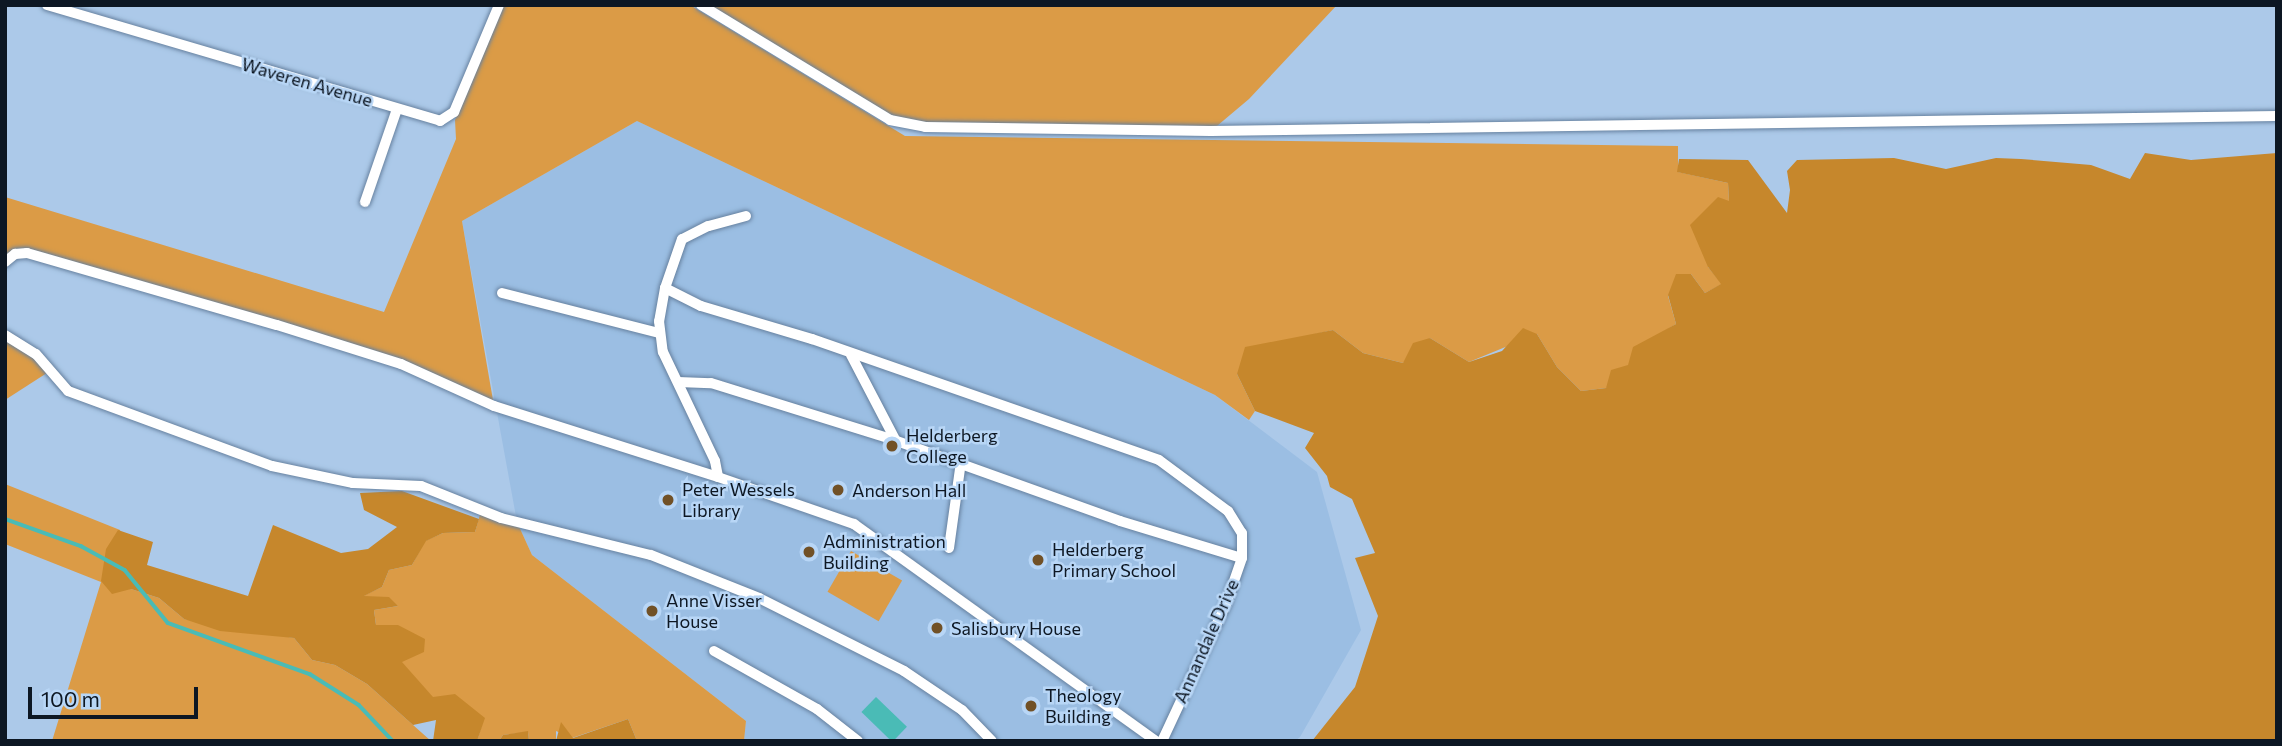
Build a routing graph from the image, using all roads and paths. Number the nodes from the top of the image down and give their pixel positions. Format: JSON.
{"nodes":[{"id":1,"x":47,"y":5,"type":"edge"},
{"id":2,"x":499,"y":5,"type":"edge"},
{"id":3,"x":701,"y":5,"type":"edge"},
{"id":4,"x":397,"y":109,"type":"junction"},
{"id":5,"x":2277,"y":116,"type":"edge"},
{"id":6,"x":365,"y":202,"type":"dead end"},
{"id":7,"x":746,"y":216,"type":"dead end"},
{"id":8,"x":5,"y":262,"type":"edge"},
{"id":9,"x":664,"y":288,"type":"junction"},
{"id":10,"x":502,"y":293,"type":"dead end"},
{"id":11,"x":659,"y":333,"type":"junction"},
{"id":12,"x":5,"y":335,"type":"edge"},
{"id":13,"x":851,"y":355,"type":"junction"},
{"id":14,"x":678,"y":382,"type":"junction"},
{"id":15,"x":896,"y":440,"type":"junction"},
{"id":16,"x":961,"y":461,"type":"junction"},
{"id":17,"x":718,"y":477,"type":"junction"},
{"id":18,"x":948,"y":548,"type":"dead end"},
{"id":19,"x":1242,"y":558,"type":"junction"},
{"id":20,"x":714,"y":651,"type":"dead end"},
{"id":21,"x":858,"y":741,"type":"edge"},
{"id":22,"x":992,"y":741,"type":"edge"},
{"id":23,"x":1156,"y":741,"type":"edge"},
{"id":24,"x":1162,"y":741,"type":"edge"}],
"edges":[{"from":1,"to":4,"type":"street","name":"Waveren Avenue"},
{"from":2,"to":4,"type":"street","name":"Waveren Avenue"},
{"from":3,"to":5,"type":"street"},
{"from":4,"to":6,"type":"street"},
{"from":7,"to":9,"type":"street"},
{"from":8,"to":17,"type":"street"},
{"from":9,"to":11,"type":"street"},
{"from":9,"to":13,"type":"street"},
{"from":10,"to":11,"type":"street"},
{"from":11,"to":14,"type":"street"},
{"from":12,"to":22,"type":"street"},
{"from":13,"to":15,"type":"street"},
{"from":13,"to":19,"type":"street","name":"Annandale Drive"},
{"from":14,"to":15,"type":"street"},
{"from":14,"to":17,"type":"street"},
{"from":15,"to":16,"type":"street"},
{"from":16,"to":18,"type":"street"},
{"from":16,"to":19,"type":"street"},
{"from":17,"to":23,"type":"street"},
{"from":19,"to":24,"type":"street","name":"Annandale Drive"},
{"from":20,"to":21,"type":"street"}]}
